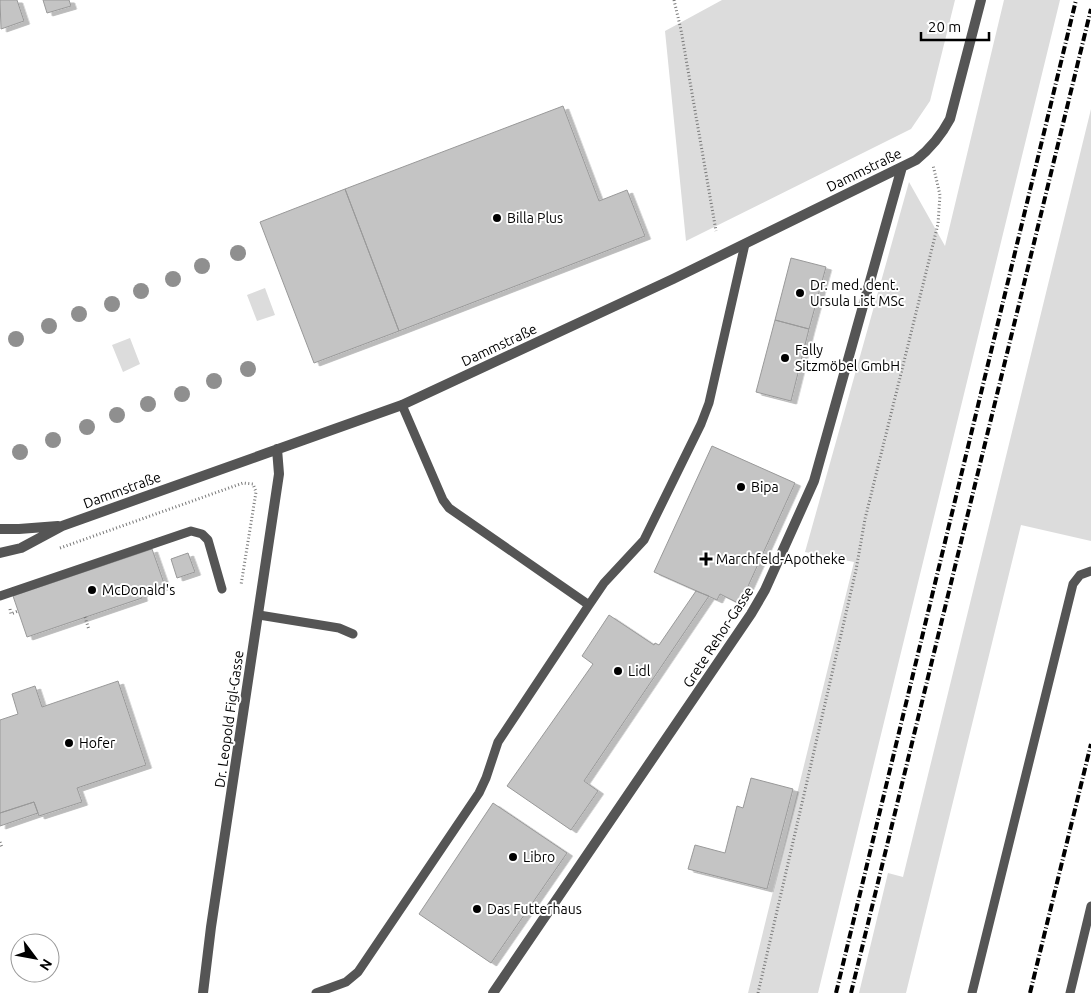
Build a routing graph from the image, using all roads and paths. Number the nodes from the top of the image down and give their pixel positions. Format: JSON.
{"nodes":[{"id":1,"x":674,"y":0,"type":"edge"},
{"id":2,"x":980,"y":0,"type":"edge"},
{"id":3,"x":930,"y":149,"type":"junction"},
{"id":4,"x":902,"y":167,"type":"junction"},
{"id":5,"x":716,"y":231,"type":"dead end"},
{"id":6,"x":745,"y":244,"type":"junction"},
{"id":7,"x":402,"y":405,"type":"junction"},
{"id":8,"x":276,"y":449,"type":"junction"},
{"id":9,"x":62,"y":526,"type":"junction"},
{"id":10,"x":0,"y":529,"type":"edge"},
{"id":11,"x":0,"y":553,"type":"edge"},
{"id":12,"x":1091,"y":571,"type":"edge"},
{"id":13,"x":222,"y":589,"type":"dead end"},
{"id":14,"x":0,"y":596,"type":"edge"},
{"id":15,"x":589,"y":604,"type":"junction"},
{"id":16,"x":259,"y":615,"type":"junction"},
{"id":17,"x":85,"y":617,"type":"dead end"},
{"id":18,"x":89,"y":630,"type":"dead end"},
{"id":19,"x":354,"y":634,"type":"dead end"},
{"id":20,"x":0,"y":842,"type":"edge"},
{"id":21,"x":2,"y":848,"type":"dead end"},
{"id":22,"x":1091,"y":906,"type":"edge"},
{"id":23,"x":204,"y":993,"type":"edge"},
{"id":24,"x":316,"y":993,"type":"edge"},
{"id":25,"x":493,"y":993,"type":"edge"},
{"id":26,"x":758,"y":993,"type":"edge"},
{"id":27,"x":972,"y":993,"type":"edge"},
{"id":28,"x":1070,"y":993,"type":"edge"}],
"edges":[{"from":1,"to":5,"type":"path"},
{"from":2,"to":3,"type":"street","name":"Dammstraße"},
{"from":3,"to":4,"type":"street","name":"Dammstraße"},
{"from":3,"to":26,"type":"path"},
{"from":4,"to":6,"type":"street","name":"Dammstraße"},
{"from":4,"to":25,"type":"street","name":"Grete Rehor-Gasse"},
{"from":6,"to":7,"type":"street","name":"Dammstraße"},
{"from":6,"to":15,"type":"lane"},
{"from":7,"to":8,"type":"street","name":"Dammstraße"},
{"from":7,"to":15,"type":"lane"},
{"from":8,"to":9,"type":"street","name":"Dammstraße"},
{"from":8,"to":16,"type":"street","name":"Dr. Leopold Figl-Gasse"},
{"from":9,"to":10,"type":"street","name":"Dammstraße"},
{"from":9,"to":11,"type":"street","name":"Dammstraße"},
{"from":12,"to":27,"type":"lane"},
{"from":13,"to":14,"type":"lane"},
{"from":15,"to":24,"type":"lane"},
{"from":16,"to":19,"type":"lane"},
{"from":16,"to":23,"type":"street","name":"Dr. Leopold Figl-Gasse"},
{"from":17,"to":18,"type":"path"},
{"from":20,"to":21,"type":"path"},
{"from":22,"to":28,"type":"lane"}]}
